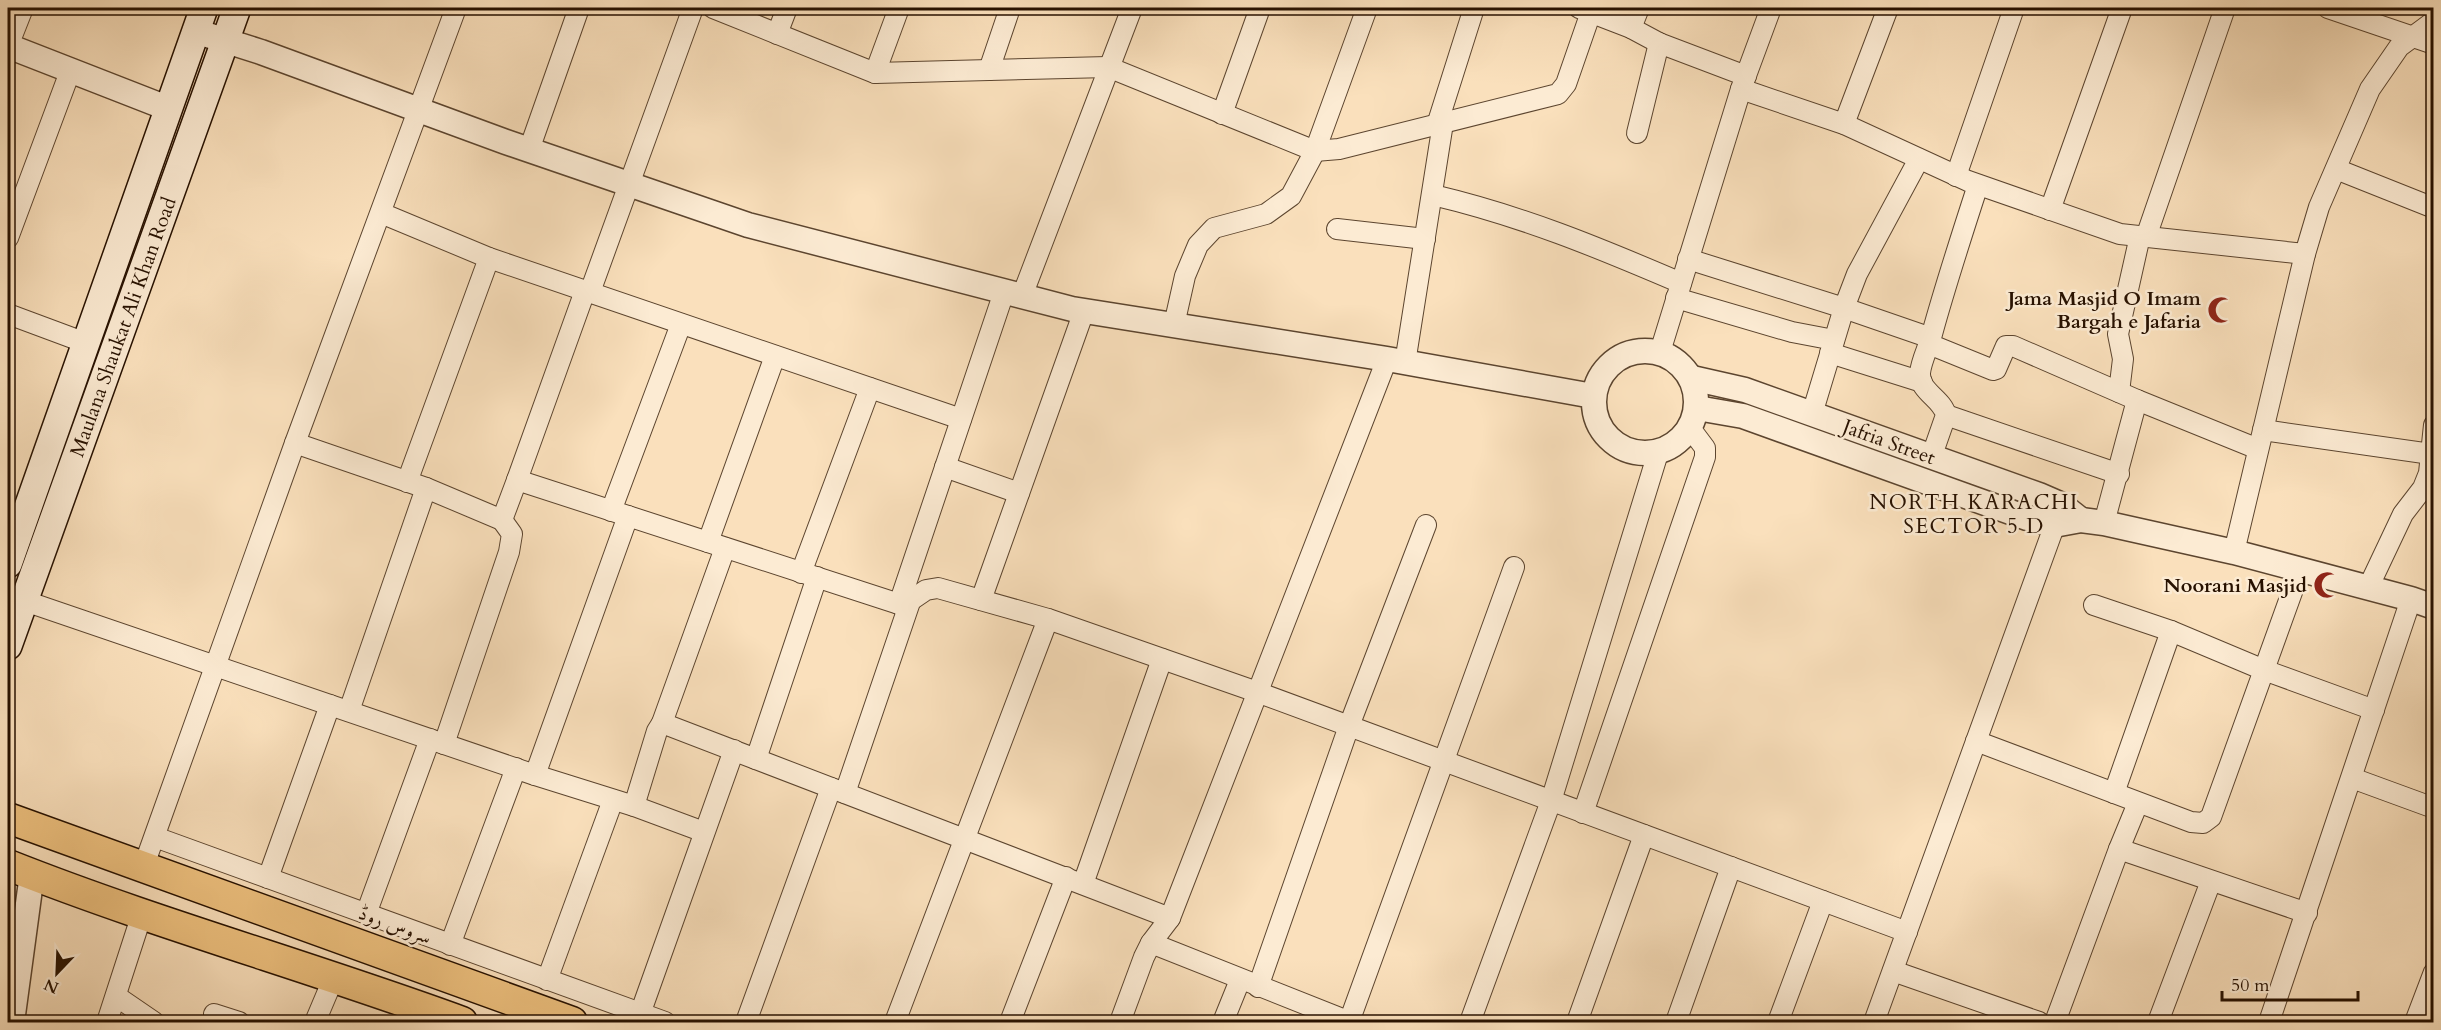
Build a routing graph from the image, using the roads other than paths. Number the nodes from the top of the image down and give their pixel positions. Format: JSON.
{"nodes":[{"id":1,"x":23,"y":8,"type":"edge"},
{"id":2,"x":237,"y":8,"type":"edge"},
{"id":3,"x":456,"y":8,"type":"edge"},
{"id":4,"x":579,"y":8,"type":"edge"},
{"id":5,"x":693,"y":8,"type":"edge"},
{"id":6,"x":713,"y":8,"type":"edge"},
{"id":7,"x":787,"y":8,"type":"edge"},
{"id":8,"x":899,"y":8,"type":"edge"},
{"id":9,"x":1010,"y":8,"type":"edge"},
{"id":10,"x":1132,"y":8,"type":"edge"},
{"id":11,"x":1260,"y":8,"type":"edge"},
{"id":12,"x":1367,"y":8,"type":"edge"},
{"id":13,"x":1473,"y":8,"type":"edge"},
{"id":14,"x":1640,"y":8,"type":"edge"},
{"id":15,"x":1771,"y":8,"type":"edge"},
{"id":16,"x":1888,"y":8,"type":"edge"},
{"id":17,"x":2014,"y":8,"type":"edge"},
{"id":18,"x":2122,"y":8,"type":"edge"},
{"id":19,"x":2225,"y":8,"type":"edge"},
{"id":20,"x":2328,"y":8,"type":"edge"},
{"id":21,"x":1585,"y":10,"type":"edge"},
{"id":22,"x":200,"y":19,"type":"edge"},
{"id":23,"x":2433,"y":21,"type":"edge"},
{"id":24,"x":1631,"y":28,"type":"junction"},
{"id":25,"x":777,"y":34,"type":"junction"},
{"id":26,"x":2411,"y":36,"type":"junction"},
{"id":27,"x":226,"y":40,"type":"junction"},
{"id":28,"x":1659,"y":43,"type":"junction"},
{"id":29,"x":2433,"y":44,"type":"edge"},
{"id":30,"x":8,"y":46,"type":"edge"},
{"id":31,"x":1108,"y":68,"type":"junction"},
{"id":32,"x":71,"y":69,"type":"junction"},
{"id":33,"x":989,"y":70,"type":"junction"},
{"id":34,"x":875,"y":73,"type":"junction"},
{"id":35,"x":1744,"y":82,"type":"junction"},
{"id":36,"x":167,"y":108,"type":"junction"},
{"id":37,"x":419,"y":111,"type":"junction"},
{"id":38,"x":1222,"y":114,"type":"junction"},
{"id":39,"x":1440,"y":124,"type":"junction"},
{"id":40,"x":1844,"y":124,"type":"junction"},
{"id":41,"x":1637,"y":133,"type":"dead end"},
{"id":42,"x":529,"y":150,"type":"junction"},
{"id":43,"x":1315,"y":151,"type":"junction"},
{"id":44,"x":1920,"y":159,"type":"junction"},
{"id":45,"x":2336,"y":169,"type":"junction"},
{"id":46,"x":1956,"y":176,"type":"junction"},
{"id":47,"x":629,"y":184,"type":"junction"},
{"id":48,"x":1978,"y":185,"type":"junction"},
{"id":49,"x":1433,"y":195,"type":"junction"},
{"id":50,"x":2433,"y":208,"type":"edge"},
{"id":51,"x":2050,"y":210,"type":"junction"},
{"id":52,"x":381,"y":213,"type":"junction"},
{"id":53,"x":1337,"y":229,"type":"dead end"},
{"id":54,"x":2143,"y":237,"type":"junction"},
{"id":55,"x":8,"y":238,"type":"edge"},
{"id":56,"x":1425,"y":239,"type":"junction"},
{"id":57,"x":2305,"y":254,"type":"junction"},
{"id":58,"x":489,"y":258,"type":"junction"},
{"id":59,"x":1688,"y":259,"type":"junction"},
{"id":60,"x":1678,"y":290,"type":"junction"},
{"id":61,"x":588,"y":291,"type":"junction"},
{"id":62,"x":1013,"y":294,"type":"junction"},
{"id":63,"x":1844,"y":308,"type":"junction"},
{"id":64,"x":1084,"y":310,"type":"junction"},
{"id":65,"x":8,"y":314,"type":"edge"},
{"id":66,"x":681,"y":324,"type":"junction"},
{"id":67,"x":1174,"y":325,"type":"junction"},
{"id":68,"x":1930,"y":341,"type":"junction"},
{"id":69,"x":86,"y":343,"type":"junction"},
{"id":70,"x":1832,"y":346,"type":"junction"},
{"id":71,"x":1660,"y":352,"type":"junction"},
{"id":72,"x":775,"y":356,"type":"junction"},
{"id":73,"x":1396,"y":361,"type":"junction"},
{"id":74,"x":1692,"y":378,"type":"junction"},
{"id":75,"x":1922,"y":382,"type":"junction"},
{"id":76,"x":870,"y":388,"type":"junction"},
{"id":77,"x":2119,"y":392,"type":"junction"},
{"id":78,"x":1593,"y":396,"type":"junction"},
{"id":79,"x":2137,"y":400,"type":"junction"},
{"id":80,"x":1812,"y":414,"type":"junction"},
{"id":81,"x":1946,"y":415,"type":"junction"},
{"id":82,"x":1694,"y":418,"type":"junction"},
{"id":83,"x":961,"y":419,"type":"junction"},
{"id":84,"x":2433,"y":425,"type":"edge"},
{"id":85,"x":1882,"y":440,"type":"junction"},
{"id":86,"x":2260,"y":440,"type":"junction"},
{"id":87,"x":295,"y":443,"type":"junction"},
{"id":88,"x":1658,"y":453,"type":"junction"},
{"id":89,"x":2431,"y":454,"type":"junction"},
{"id":90,"x":1931,"y":458,"type":"junction"},
{"id":91,"x":1874,"y":463,"type":"junction"},
{"id":92,"x":945,"y":467,"type":"junction"},
{"id":93,"x":2119,"y":474,"type":"junction"},
{"id":94,"x":517,"y":480,"type":"junction"},
{"id":95,"x":417,"y":485,"type":"junction"},
{"id":96,"x":1019,"y":493,"type":"junction"},
{"id":97,"x":619,"y":513,"type":"junction"},
{"id":98,"x":2058,"y":515,"type":"junction"},
{"id":99,"x":502,"y":520,"type":"junction"},
{"id":100,"x":2092,"y":522,"type":"junction"},
{"id":101,"x":1426,"y":525,"type":"dead end"},
{"id":102,"x":716,"y":545,"type":"junction"},
{"id":103,"x":2234,"y":552,"type":"junction"},
{"id":104,"x":8,"y":564,"type":"edge"},
{"id":105,"x":1514,"y":567,"type":"dead end"},
{"id":106,"x":2300,"y":570,"type":"junction"},
{"id":107,"x":809,"y":575,"type":"junction"},
{"id":108,"x":2368,"y":588,"type":"junction"},
{"id":109,"x":981,"y":600,"type":"junction"},
{"id":110,"x":25,"y":601,"type":"junction"},
{"id":111,"x":905,"y":603,"type":"junction"},
{"id":112,"x":2422,"y":603,"type":"edge"},
{"id":113,"x":2094,"y":605,"type":"dead end"},
{"id":114,"x":1048,"y":618,"type":"junction"},
{"id":115,"x":2171,"y":631,"type":"junction"},
{"id":116,"x":8,"y":646,"type":"edge"},
{"id":117,"x":1162,"y":658,"type":"junction"},
{"id":118,"x":216,"y":666,"type":"junction"},
{"id":119,"x":2264,"y":670,"type":"junction"},
{"id":120,"x":1257,"y":692,"type":"junction"},
{"id":121,"x":339,"y":708,"type":"junction"},
{"id":122,"x":2374,"y":710,"type":"junction"},
{"id":123,"x":662,"y":723,"type":"junction"},
{"id":124,"x":1349,"y":726,"type":"junction"},
{"id":125,"x":1976,"y":741,"type":"junction"},
{"id":126,"x":437,"y":742,"type":"junction"},
{"id":127,"x":734,"y":750,"type":"junction"},
{"id":128,"x":756,"y":759,"type":"junction"},
{"id":129,"x":1445,"y":762,"type":"junction"},
{"id":130,"x":516,"y":768,"type":"junction"},
{"id":131,"x":535,"y":775,"type":"junction"},
{"id":132,"x":2352,"y":778,"type":"junction"},
{"id":133,"x":838,"y":790,"type":"junction"},
{"id":134,"x":2114,"y":793,"type":"junction"},
{"id":135,"x":613,"y":800,"type":"junction"},
{"id":136,"x":1551,"y":801,"type":"junction"},
{"id":137,"x":2138,"y":803,"type":"junction"},
{"id":138,"x":634,"y":806,"type":"junction"},
{"id":139,"x":2433,"y":808,"type":"edge"},
{"id":140,"x":1583,"y":813,"type":"junction"},
{"id":141,"x":8,"y":818,"type":"edge"},
{"id":142,"x":704,"y":832,"type":"junction"},
{"id":143,"x":1644,"y":835,"type":"junction"},
{"id":144,"x":155,"y":837,"type":"junction"},
{"id":145,"x":966,"y":839,"type":"junction"},
{"id":146,"x":2119,"y":849,"type":"junction"},
{"id":147,"x":1731,"y":867,"type":"junction"},
{"id":148,"x":143,"y":868,"type":"junction"},
{"id":149,"x":20,"y":870,"type":"edge"},
{"id":150,"x":268,"y":878,"type":"junction"},
{"id":151,"x":2211,"y":880,"type":"junction"},
{"id":152,"x":1075,"y":881,"type":"junction"},
{"id":153,"x":1823,"y":901,"type":"junction"},
{"id":154,"x":2307,"y":913,"type":"junction"},
{"id":155,"x":142,"y":914,"type":"junction"},
{"id":156,"x":366,"y":914,"type":"junction"},
{"id":157,"x":1170,"y":918,"type":"junction"},
{"id":158,"x":1907,"y":932,"type":"junction"},
{"id":159,"x":1151,"y":943,"type":"junction"},
{"id":160,"x":450,"y":945,"type":"junction"},
{"id":161,"x":362,"y":947,"type":"junction"},
{"id":162,"x":1893,"y":971,"type":"junction"},
{"id":163,"x":2433,"y":972,"type":"edge"},
{"id":164,"x":341,"y":980,"type":"junction"},
{"id":165,"x":547,"y":980,"type":"junction"},
{"id":166,"x":1249,"y":983,"type":"junction"},
{"id":167,"x":116,"y":996,"type":"junction"},
{"id":168,"x":214,"y":1014,"type":"dead end"},
{"id":169,"x":640,"y":1014,"type":"junction"},
{"id":170,"x":1341,"y":1021,"type":"edge"},
{"id":171,"x":2276,"y":1021,"type":"edge"},
{"id":172,"x":12,"y":1023,"type":"edge"},
{"id":173,"x":107,"y":1023,"type":"edge"},
{"id":174,"x":154,"y":1023,"type":"edge"},
{"id":175,"x":239,"y":1023,"type":"edge"},
{"id":176,"x":315,"y":1023,"type":"edge"},
{"id":177,"x":462,"y":1023,"type":"edge"},
{"id":178,"x":572,"y":1023,"type":"edge"},
{"id":179,"x":665,"y":1023,"type":"edge"},
{"id":180,"x":746,"y":1023,"type":"edge"},
{"id":181,"x":895,"y":1023,"type":"edge"},
{"id":182,"x":1010,"y":1023,"type":"edge"},
{"id":183,"x":1120,"y":1023,"type":"edge"},
{"id":184,"x":1223,"y":1023,"type":"edge"},
{"id":185,"x":1470,"y":1023,"type":"edge"},
{"id":186,"x":1577,"y":1023,"type":"edge"},
{"id":187,"x":1676,"y":1023,"type":"edge"},
{"id":188,"x":1778,"y":1023,"type":"edge"},
{"id":189,"x":1874,"y":1023,"type":"edge"},
{"id":190,"x":2039,"y":1023,"type":"edge"},
{"id":191,"x":2055,"y":1023,"type":"edge"},
{"id":192,"x":2158,"y":1023,"type":"edge"},
{"id":193,"x":2415,"y":1023,"type":"edge"}],
"edges":[{"from":1,"to":30,"type":"street"},
{"from":2,"to":27,"type":"main road","name":"Maulana Shaukat Ali Khan Road"},
{"from":3,"to":37,"type":"street"},
{"from":4,"to":42,"type":"street"},
{"from":5,"to":47,"type":"street"},
{"from":6,"to":25,"type":"street"},
{"from":7,"to":25,"type":"street"},
{"from":8,"to":34,"type":"street"},
{"from":9,"to":33,"type":"street"},
{"from":10,"to":31,"type":"street"},
{"from":11,"to":38,"type":"street"},
{"from":12,"to":43,"type":"street"},
{"from":13,"to":39,"type":"street"},
{"from":14,"to":24,"type":"street"},
{"from":15,"to":35,"type":"street"},
{"from":16,"to":40,"type":"street"},
{"from":17,"to":46,"type":"street"},
{"from":18,"to":51,"type":"street"},
{"from":19,"to":54,"type":"street"},
{"from":20,"to":26,"type":"street"},
{"from":21,"to":24,"type":"street"},
{"from":21,"to":39,"type":"street"},
{"from":22,"to":27,"type":"street"},
{"from":22,"to":36,"type":"main road","name":"Maulana Shaukat Ali Khan Road"},
{"from":23,"to":26,"type":"street"},
{"from":24,"to":28,"type":"street"},
{"from":25,"to":34,"type":"street"},
{"from":26,"to":29,"type":"street"},
{"from":26,"to":45,"type":"street"},
{"from":27,"to":37,"type":"street"},
{"from":27,"to":110,"type":"main road","name":"Maulana Shaukat Ali Khan Road"},
{"from":28,"to":35,"type":"street"},
{"from":28,"to":41,"type":"street"},
{"from":30,"to":32,"type":"street"},
{"from":31,"to":33,"type":"street"},
{"from":31,"to":38,"type":"street"},
{"from":31,"to":62,"type":"street"},
{"from":32,"to":36,"type":"street"},
{"from":32,"to":55,"type":"street"},
{"from":33,"to":34,"type":"street"},
{"from":35,"to":40,"type":"street"},
{"from":35,"to":59,"type":"street"},
{"from":36,"to":69,"type":"main road","name":"Maulana Shaukat Ali Khan Road"},
{"from":37,"to":42,"type":"street"},
{"from":37,"to":52,"type":"street"},
{"from":38,"to":43,"type":"street"},
{"from":39,"to":43,"type":"street"},
{"from":39,"to":49,"type":"street"},
{"from":40,"to":44,"type":"street"},
{"from":42,"to":47,"type":"street"},
{"from":43,"to":67,"type":"street"},
{"from":44,"to":46,"type":"street"},
{"from":44,"to":63,"type":"street"},
{"from":45,"to":50,"type":"street"},
{"from":45,"to":57,"type":"street"},
{"from":46,"to":48,"type":"street"},
{"from":47,"to":61,"type":"street"},
{"from":47,"to":62,"type":"street"},
{"from":48,"to":51,"type":"street"},
{"from":48,"to":68,"type":"street"},
{"from":49,"to":56,"type":"street"},
{"from":49,"to":60,"type":"street"},
{"from":51,"to":54,"type":"street"},
{"from":52,"to":58,"type":"street"},
{"from":52,"to":87,"type":"street"},
{"from":53,"to":56,"type":"street"},
{"from":54,"to":57,"type":"street"},
{"from":54,"to":77,"type":"street"},
{"from":56,"to":73,"type":"street"},
{"from":57,"to":86,"type":"street"},
{"from":58,"to":61,"type":"street"},
{"from":58,"to":95,"type":"street"},
{"from":59,"to":60,"type":"street"},
{"from":59,"to":63,"type":"street"},
{"from":60,"to":70,"type":"street"},
{"from":60,"to":71,"type":"street"},
{"from":61,"to":66,"type":"street"},
{"from":61,"to":94,"type":"street"},
{"from":62,"to":64,"type":"street"},
{"from":62,"to":83,"type":"street"},
{"from":63,"to":68,"type":"street"},
{"from":63,"to":70,"type":"street"},
{"from":64,"to":67,"type":"street"},
{"from":64,"to":96,"type":"street"},
{"from":65,"to":69,"type":"street"},
{"from":66,"to":72,"type":"street"},
{"from":66,"to":97,"type":"street"},
{"from":67,"to":73,"type":"street"},
{"from":68,"to":75,"type":"street"},
{"from":68,"to":77,"type":"street"},
{"from":69,"to":104,"type":"main road","name":"Maulana Shaukat Ali Khan Road"},
{"from":70,"to":75,"type":"street"},
{"from":70,"to":80,"type":"street"},
{"from":71,"to":74,"type":"street"},
{"from":71,"to":78,"type":"street"},
{"from":72,"to":76,"type":"street"},
{"from":72,"to":102,"type":"street"},
{"from":73,"to":78,"type":"street"},
{"from":73,"to":120,"type":"street"},
{"from":74,"to":80,"type":"street","name":"Jafria Street"},
{"from":74,"to":82,"type":"street"},
{"from":75,"to":81,"type":"street"},
{"from":76,"to":83,"type":"street"},
{"from":76,"to":107,"type":"street"},
{"from":77,"to":79,"type":"street"},
{"from":78,"to":88,"type":"street"},
{"from":79,"to":86,"type":"street"},
{"from":79,"to":93,"type":"street"},
{"from":80,"to":85,"type":"street","name":"Jafria Street"},
{"from":81,"to":90,"type":"street"},
{"from":81,"to":93,"type":"street"},
{"from":82,"to":88,"type":"street"},
{"from":82,"to":91,"type":"street","name":"Jafria Street"},
{"from":82,"to":140,"type":"street"},
{"from":83,"to":92,"type":"street"},
{"from":84,"to":89,"type":"street"},
{"from":85,"to":90,"type":"street","name":"Jafria Street"},
{"from":85,"to":91,"type":"street"},
{"from":86,"to":89,"type":"street"},
{"from":86,"to":103,"type":"street"},
{"from":87,"to":95,"type":"street"},
{"from":87,"to":118,"type":"street"},
{"from":88,"to":136,"type":"street"},
{"from":89,"to":108,"type":"street"},
{"from":90,"to":98,"type":"street","name":"Jafria Street"},
{"from":91,"to":98,"type":"street","name":"Jafria Street"},
{"from":92,"to":96,"type":"street"},
{"from":92,"to":111,"type":"street"},
{"from":93,"to":100,"type":"street"},
{"from":94,"to":97,"type":"street"},
{"from":94,"to":99,"type":"street"},
{"from":95,"to":99,"type":"street"},
{"from":95,"to":121,"type":"street"},
{"from":96,"to":109,"type":"street"},
{"from":97,"to":102,"type":"street"},
{"from":97,"to":131,"type":"street"},
{"from":98,"to":100,"type":"street","name":"Jafria Street"},
{"from":98,"to":125,"type":"street"},
{"from":99,"to":126,"type":"street"},
{"from":100,"to":103,"type":"street","name":"Jafria Street"},
{"from":101,"to":124,"type":"street"},
{"from":102,"to":107,"type":"street"},
{"from":102,"to":123,"type":"street"},
{"from":103,"to":106,"type":"street","name":"Jafria Street"},
{"from":105,"to":129,"type":"street"},
{"from":106,"to":108,"type":"street","name":"Jafria Street"},
{"from":106,"to":119,"type":"street"},
{"from":107,"to":111,"type":"street"},
{"from":107,"to":128,"type":"street"},
{"from":108,"to":112,"type":"street","name":"Jafria Street"},
{"from":109,"to":111,"type":"street"},
{"from":109,"to":114,"type":"street"},
{"from":110,"to":116,"type":"main road","name":"Maulana Shaukat Ali Khan Road"},
{"from":110,"to":118,"type":"street"},
{"from":111,"to":133,"type":"street"},
{"from":112,"to":122,"type":"street"},
{"from":113,"to":115,"type":"street"},
{"from":114,"to":117,"type":"street"},
{"from":114,"to":145,"type":"street"},
{"from":115,"to":119,"type":"street"},
{"from":115,"to":134,"type":"street"},
{"from":117,"to":120,"type":"street"},
{"from":117,"to":152,"type":"street"},
{"from":118,"to":121,"type":"street"},
{"from":118,"to":144,"type":"street"},
{"from":119,"to":122,"type":"street"},
{"from":119,"to":137,"type":"street"},
{"from":120,"to":124,"type":"street"},
{"from":120,"to":157,"type":"street"},
{"from":121,"to":126,"type":"street"},
{"from":121,"to":150,"type":"street"},
{"from":122,"to":132,"type":"street"},
{"from":123,"to":127,"type":"street"},
{"from":123,"to":138,"type":"street"},
{"from":124,"to":129,"type":"street"},
{"from":124,"to":166,"type":"street"},
{"from":125,"to":134,"type":"street"},
{"from":125,"to":158,"type":"street"},
{"from":126,"to":130,"type":"street"},
{"from":126,"to":156,"type":"street"},
{"from":127,"to":128,"type":"street"},
{"from":127,"to":142,"type":"street"},
{"from":128,"to":133,"type":"street"},
{"from":129,"to":136,"type":"street"},
{"from":129,"to":170,"type":"street"},
{"from":130,"to":131,"type":"street"},
{"from":130,"to":160,"type":"street"},
{"from":131,"to":135,"type":"street"},
{"from":132,"to":139,"type":"street"},
{"from":132,"to":154,"type":"street"},
{"from":133,"to":145,"type":"street"},
{"from":133,"to":180,"type":"street"},
{"from":134,"to":137,"type":"street"},
{"from":135,"to":138,"type":"street"},
{"from":135,"to":165,"type":"street"},
{"from":136,"to":140,"type":"street"},
{"from":136,"to":185,"type":"street"},
{"from":137,"to":146,"type":"street"},
{"from":138,"to":142,"type":"street"},
{"from":140,"to":143,"type":"street"},
{"from":141,"to":148,"type":"main road"},
{"from":142,"to":169,"type":"street"},
{"from":143,"to":147,"type":"street"},
{"from":143,"to":186,"type":"street"},
{"from":144,"to":148,"type":"street"},
{"from":144,"to":150,"type":"street","name":"سروس روڈ"},
{"from":145,"to":152,"type":"street"},
{"from":145,"to":181,"type":"street"},
{"from":146,"to":151,"type":"street"},
{"from":146,"to":191,"type":"street"},
{"from":147,"to":153,"type":"street"},
{"from":147,"to":187,"type":"street"},
{"from":148,"to":161,"type":"main road"},
{"from":149,"to":155,"type":"main road"},
{"from":149,"to":172,"type":"street"},
{"from":150,"to":156,"type":"street","name":"سروس روڈ"},
{"from":151,"to":154,"type":"street"},
{"from":151,"to":192,"type":"street"},
{"from":152,"to":157,"type":"street"},
{"from":152,"to":182,"type":"street"},
{"from":153,"to":158,"type":"street"},
{"from":153,"to":188,"type":"street"},
{"from":154,"to":171,"type":"street"},
{"from":155,"to":164,"type":"main road"},
{"from":155,"to":167,"type":"street"},
{"from":156,"to":160,"type":"street","name":"سروس روڈ"},
{"from":157,"to":159,"type":"street"},
{"from":158,"to":162,"type":"street"},
{"from":159,"to":166,"type":"street"},
{"from":159,"to":183,"type":"street"},
{"from":160,"to":165,"type":"street","name":"سروس روڈ"},
{"from":161,"to":164,"type":"main road"},
{"from":161,"to":178,"type":"main road"},
{"from":162,"to":189,"type":"street"},
{"from":162,"to":190,"type":"street"},
{"from":163,"to":193,"type":"street"},
{"from":164,"to":176,"type":"street"},
{"from":164,"to":177,"type":"main road"},
{"from":165,"to":169,"type":"street","name":"سروس روڈ"},
{"from":166,"to":170,"type":"street"},
{"from":166,"to":184,"type":"street"},
{"from":167,"to":173,"type":"street"},
{"from":167,"to":174,"type":"street"},
{"from":168,"to":175,"type":"street"},
{"from":169,"to":179,"type":"street","name":"سروس روڈ"}]}
